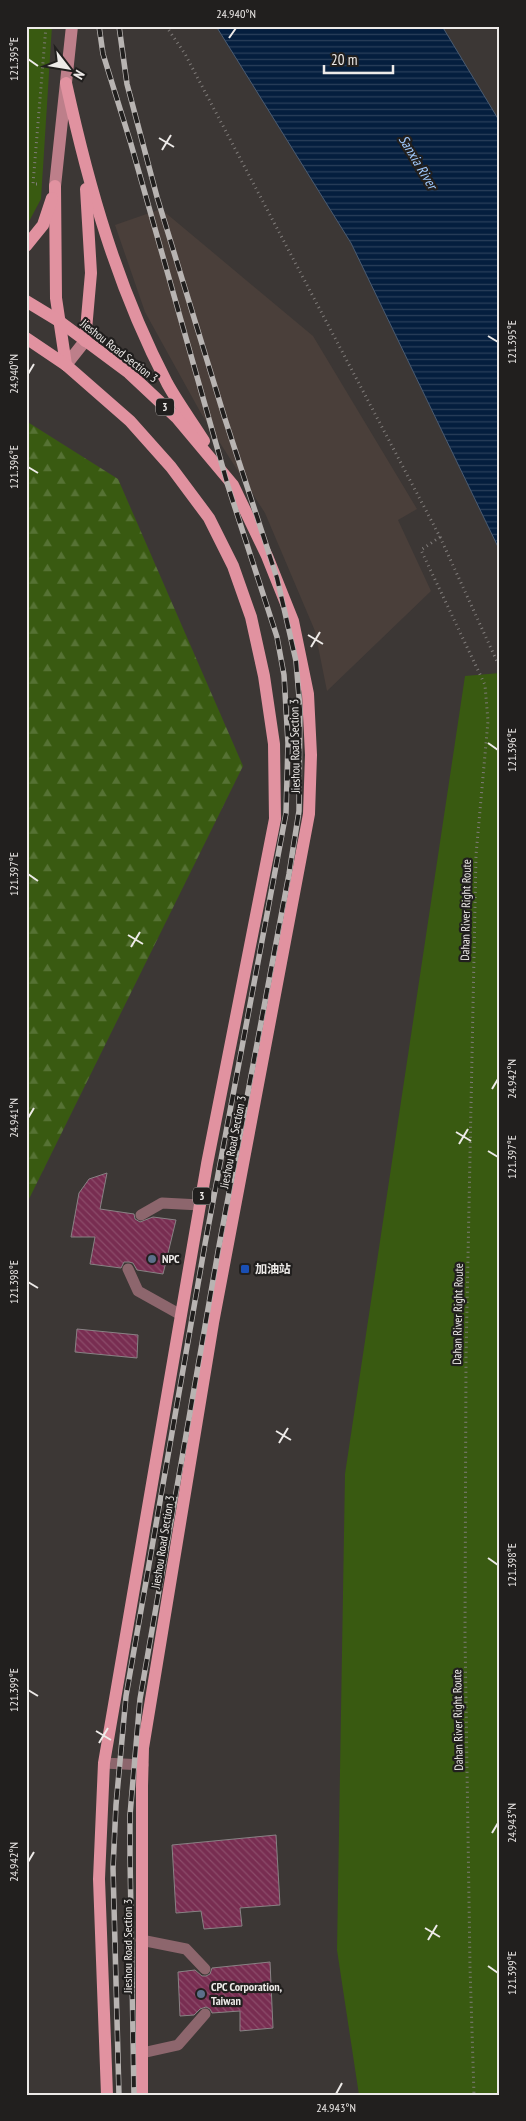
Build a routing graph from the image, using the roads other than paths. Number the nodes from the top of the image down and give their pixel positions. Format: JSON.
{"nodes":[{"id":1,"x":72,"y":26,"type":"edge"},
{"id":2,"x":66,"y":83,"type":"junction"},
{"id":3,"x":84,"y":164,"type":"junction"},
{"id":4,"x":55,"y":186,"type":"junction"},
{"id":5,"x":26,"y":246,"type":"edge"},
{"id":6,"x":26,"y":301,"type":"edge"},
{"id":7,"x":59,"y":321,"type":"junction"},
{"id":8,"x":26,"y":338,"type":"edge"},
{"id":9,"x":85,"y":341,"type":"junction"},
{"id":10,"x":66,"y":365,"type":"junction"},
{"id":11,"x":232,"y":485,"type":"junction"},
{"id":12,"x":200,"y":1206,"type":"junction"},
{"id":13,"x":141,"y":1215,"type":"dead end"},
{"id":14,"x":128,"y":1269,"type":"dead end"},
{"id":15,"x":181,"y":1315,"type":"junction"},
{"id":16,"x":104,"y":1763,"type":"junction"},
{"id":17,"x":142,"y":1765,"type":"junction"},
{"id":18,"x":142,"y":1940,"type":"junction"},
{"id":19,"x":205,"y":1969,"type":"dead end"},
{"id":20,"x":206,"y":2014,"type":"dead end"},
{"id":21,"x":142,"y":2053,"type":"junction"},
{"id":22,"x":106,"y":2095,"type":"edge"},
{"id":23,"x":142,"y":2095,"type":"edge"}],
"edges":[{"from":1,"to":2,"type":"street"},
{"from":2,"to":3,"type":"main road"},
{"from":2,"to":4,"type":"street"},
{"from":3,"to":9,"type":"main road"},
{"from":3,"to":11,"type":"main road"},
{"from":4,"to":5,"type":"main road"},
{"from":4,"to":7,"type":"main road"},
{"from":6,"to":7,"type":"main road","name":"Jieshou Road Section 3","number":"3"},
{"from":7,"to":9,"type":"main road","name":"Jieshou Road Section 3","number":"3"},
{"from":7,"to":10,"type":"main road"},
{"from":8,"to":10,"type":"main road","name":"Jieshou Road Section 3","number":"3"},
{"from":9,"to":10,"type":"street"},
{"from":9,"to":11,"type":"main road","name":"Jieshou Road Section 3","number":"3"},
{"from":10,"to":12,"type":"main road","name":"Jieshou Road Section 3","number":"3"},
{"from":11,"to":17,"type":"main road","name":"Jieshou Road Section 3","number":"3"},
{"from":12,"to":13,"type":"lane"},
{"from":12,"to":15,"type":"main road","name":"Jieshou Road Section 3","number":"3"},
{"from":14,"to":15,"type":"lane"},
{"from":15,"to":16,"type":"main road","name":"Jieshou Road Section 3","number":"3"},
{"from":16,"to":17,"type":"lane"},
{"from":16,"to":22,"type":"main road","name":"Jieshou Road Section 3","number":"3"},
{"from":17,"to":18,"type":"main road","name":"Jieshou Road Section 3","number":"3"},
{"from":18,"to":19,"type":"lane"},
{"from":18,"to":21,"type":"main road","name":"Jieshou Road Section 3","number":"3"},
{"from":20,"to":21,"type":"lane"},
{"from":21,"to":23,"type":"main road","name":"Jieshou Road Section 3","number":"3"}]}
